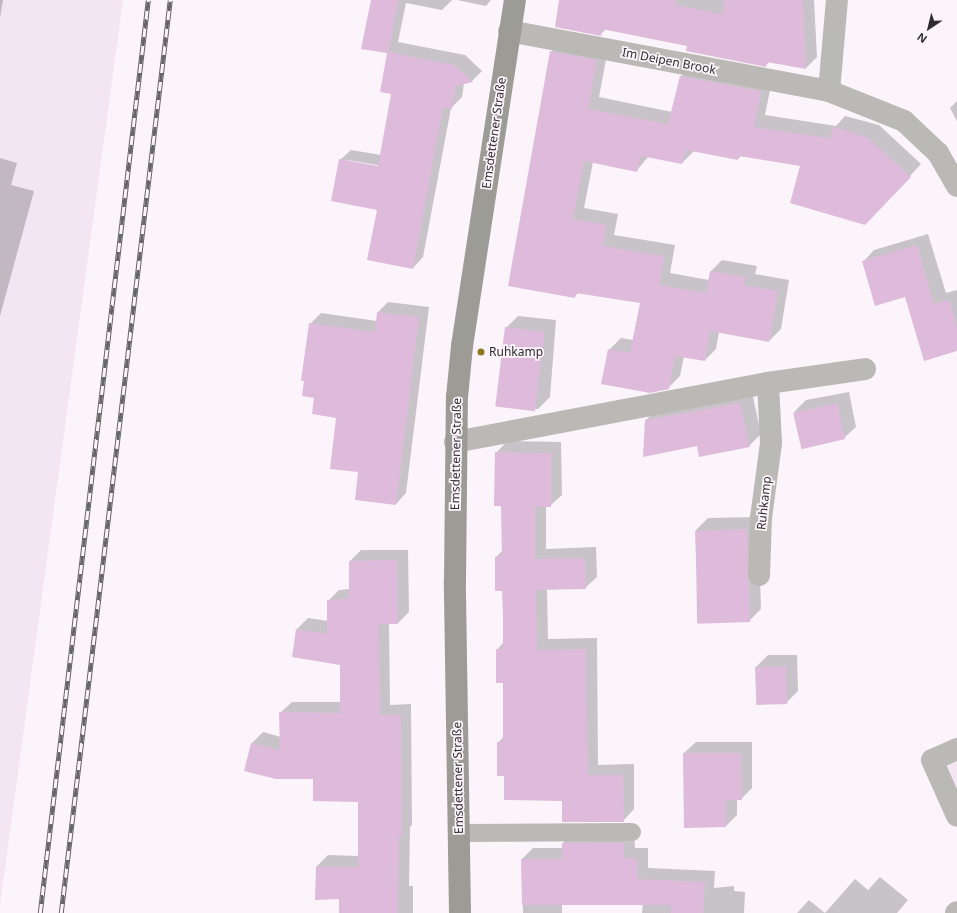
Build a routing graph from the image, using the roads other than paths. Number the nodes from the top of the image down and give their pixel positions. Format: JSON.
{"nodes":[{"id":1,"x":515,"y":0,"type":"edge"},
{"id":2,"x":836,"y":0,"type":"edge"},
{"id":3,"x":509,"y":31,"type":"junction"},
{"id":4,"x":829,"y":91,"type":"junction"},
{"id":5,"x":957,"y":186,"type":"edge"},
{"id":6,"x":865,"y":369,"type":"dead end"},
{"id":7,"x":768,"y":383,"type":"junction"},
{"id":8,"x":455,"y":442,"type":"junction"},
{"id":9,"x":760,"y":575,"type":"dead end"},
{"id":10,"x":957,"y":749,"type":"edge"},
{"id":11,"x":957,"y":816,"type":"edge"},
{"id":12,"x":632,"y":832,"type":"dead end"},
{"id":13,"x":458,"y":833,"type":"junction"},
{"id":14,"x":460,"y":913,"type":"edge"}],
"edges":[{"from":1,"to":3,"type":"street","name":"Emsdettener Straße"},
{"from":2,"to":4,"type":"street"},
{"from":3,"to":4,"type":"street","name":"Im Deipen Brook"},
{"from":3,"to":8,"type":"street","name":"Emsdettener Straße"},
{"from":4,"to":5,"type":"street","name":"Im Deipen Brook"},
{"from":6,"to":7,"type":"street"},
{"from":7,"to":8,"type":"street"},
{"from":7,"to":9,"type":"street","name":"Ruhkamp"},
{"from":8,"to":13,"type":"street","name":"Emsdettener Straße"},
{"from":10,"to":11,"type":"street"},
{"from":12,"to":13,"type":"lane"},
{"from":13,"to":14,"type":"street","name":"Emsdettener Straße"}]}
